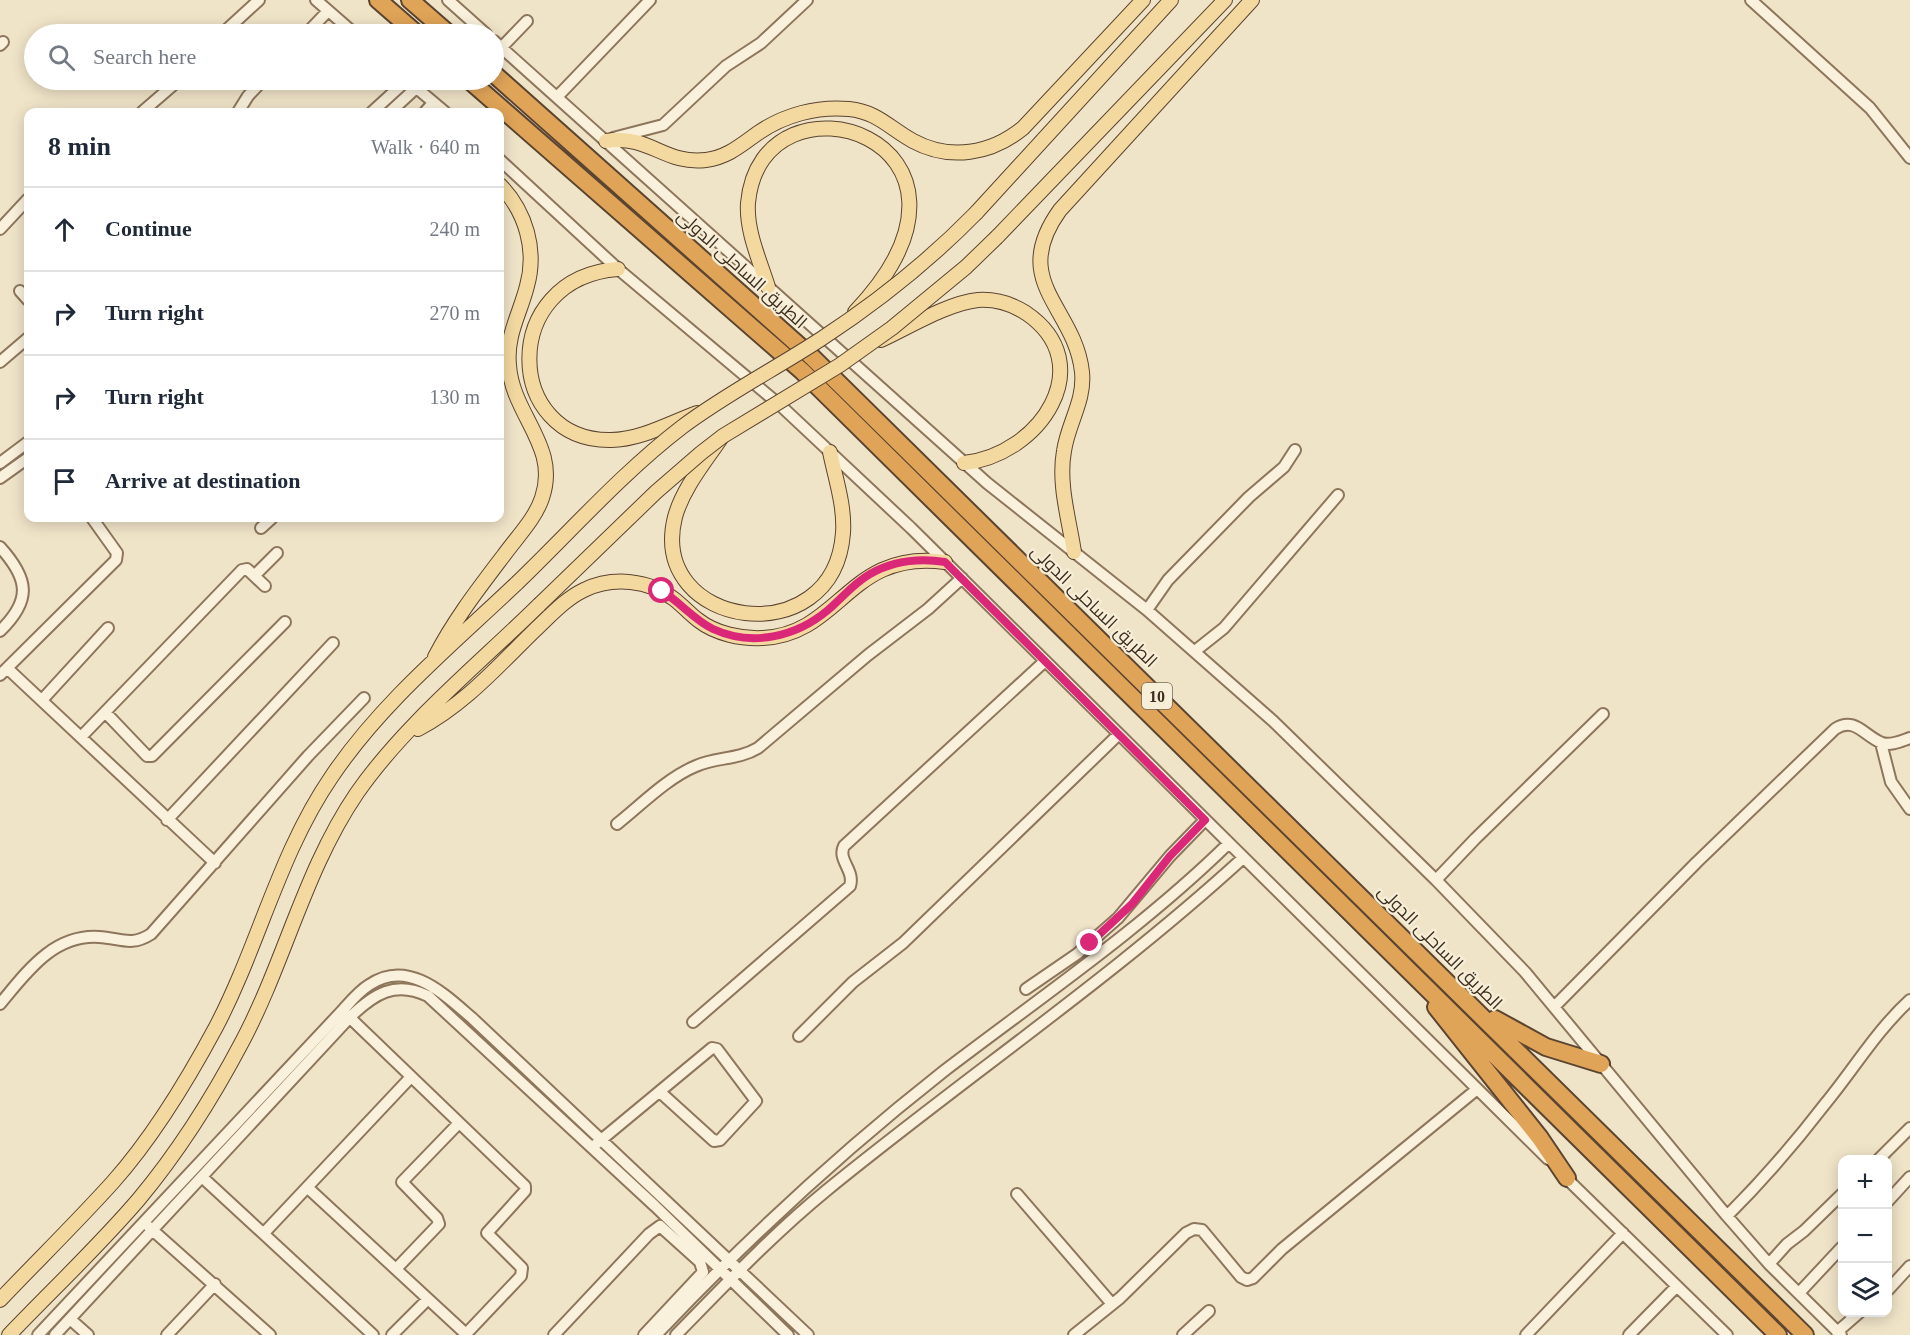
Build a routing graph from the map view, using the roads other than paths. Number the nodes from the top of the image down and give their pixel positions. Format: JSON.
{"nodes":[{"id":1,"x":259,"y":0,"type":"edge"},
{"id":2,"x":315,"y":0,"type":"edge"},
{"id":3,"x":378,"y":0,"type":"edge"},
{"id":4,"x":410,"y":0,"type":"edge"},
{"id":5,"x":650,"y":0,"type":"edge"},
{"id":6,"x":807,"y":0,"type":"edge"},
{"id":7,"x":1143,"y":0,"type":"edge"},
{"id":8,"x":1171,"y":0,"type":"edge"},
{"id":9,"x":1225,"y":0,"type":"edge"},
{"id":10,"x":1252,"y":0,"type":"edge"},
{"id":11,"x":1751,"y":0,"type":"edge"},
{"id":12,"x":455,"y":2,"type":"edge"},
{"id":13,"x":328,"y":11,"type":"junction"},
{"id":14,"x":527,"y":21,"type":"dead end"},
{"id":15,"x":233,"y":24,"type":"edge"},
{"id":16,"x":316,"y":24,"type":"edge"},
{"id":17,"x":343,"y":24,"type":"edge"},
{"id":18,"x":406,"y":24,"type":"edge"},
{"id":19,"x":437,"y":24,"type":"edge"},
{"id":20,"x":476,"y":24,"type":"edge"},
{"id":21,"x":504,"y":39,"type":"edge"},
{"id":22,"x":504,"y":50,"type":"edge"},
{"id":23,"x":504,"y":83,"type":"edge"},
{"id":24,"x":167,"y":90,"type":"edge"},
{"id":25,"x":254,"y":90,"type":"edge"},
{"id":26,"x":399,"y":90,"type":"edge"},
{"id":27,"x":405,"y":90,"type":"edge"},
{"id":28,"x":419,"y":90,"type":"edge"},
{"id":29,"x":480,"y":90,"type":"edge"},
{"id":30,"x":557,"y":97,"type":"junction"},
{"id":31,"x":385,"y":101,"type":"junction"},
{"id":32,"x":433,"y":103,"type":"junction"},
{"id":33,"x":147,"y":108,"type":"edge"},
{"id":34,"x":240,"y":108,"type":"edge"},
{"id":35,"x":377,"y":108,"type":"edge"},
{"id":36,"x":389,"y":108,"type":"edge"},
{"id":37,"x":393,"y":108,"type":"edge"},
{"id":38,"x":429,"y":108,"type":"edge"},
{"id":39,"x":440,"y":108,"type":"edge"},
{"id":40,"x":501,"y":108,"type":"edge"},
{"id":41,"x":504,"y":111,"type":"edge"},
{"id":42,"x":606,"y":141,"type":"junction"},
{"id":43,"x":1910,"y":158,"type":"edge"},
{"id":44,"x":504,"y":164,"type":"edge"},
{"id":45,"x":504,"y":190,"type":"edge"},
{"id":46,"x":24,"y":203,"type":"edge"},
{"id":47,"x":0,"y":229,"type":"edge"},
{"id":48,"x":618,"y":268,"type":"junction"},
{"id":49,"x":768,"y":287,"type":"junction"},
{"id":50,"x":20,"y":291,"type":"dead end"},
{"id":51,"x":24,"y":296,"type":"edge"},
{"id":52,"x":848,"y":320,"type":"junction"},
{"id":53,"x":24,"y":341,"type":"edge"},
{"id":54,"x":866,"y":347,"type":"junction"},
{"id":55,"x":0,"y":362,"type":"edge"},
{"id":56,"x":705,"y":411,"type":"junction"},
{"id":57,"x":723,"y":436,"type":"junction"},
{"id":58,"x":24,"y":448,"type":"edge"},
{"id":59,"x":1294,"y":450,"type":"dead end"},
{"id":60,"x":830,"y":452,"type":"junction"},
{"id":61,"x":24,"y":461,"type":"edge"},
{"id":62,"x":0,"y":462,"type":"edge"},
{"id":63,"x":964,"y":463,"type":"junction"},
{"id":64,"x":0,"y":478,"type":"edge"},
{"id":65,"x":1338,"y":495,"type":"dead end"},
{"id":66,"x":95,"y":522,"type":"edge"},
{"id":67,"x":268,"y":522,"type":"edge"},
{"id":68,"x":261,"y":528,"type":"dead end"},
{"id":69,"x":0,"y":547,"type":"edge"},
{"id":70,"x":1074,"y":552,"type":"junction"},
{"id":71,"x":277,"y":553,"type":"dead end"},
{"id":72,"x":945,"y":562,"type":"junction"},
{"id":73,"x":255,"y":575,"type":"junction"},
{"id":74,"x":962,"y":578,"type":"junction"},
{"id":75,"x":265,"y":586,"type":"dead end"},
{"id":76,"x":1147,"y":609,"type":"junction"},
{"id":77,"x":285,"y":622,"type":"dead end"},
{"id":78,"x":108,"y":628,"type":"dead end"},
{"id":79,"x":0,"y":631,"type":"edge"},
{"id":80,"x":333,"y":643,"type":"dead end"},
{"id":81,"x":1195,"y":651,"type":"junction"},
{"id":82,"x":1045,"y":661,"type":"junction"},
{"id":83,"x":429,"y":668,"type":"junction"},
{"id":84,"x":4,"y":672,"type":"edge"},
{"id":85,"x":364,"y":698,"type":"dead end"},
{"id":86,"x":42,"y":700,"type":"junction"},
{"id":87,"x":105,"y":712,"type":"junction"},
{"id":88,"x":1603,"y":714,"type":"dead end"},
{"id":89,"x":1119,"y":734,"type":"junction"},
{"id":90,"x":81,"y":737,"type":"junction"},
{"id":91,"x":402,"y":737,"type":"junction"},
{"id":92,"x":1910,"y":738,"type":"edge"},
{"id":93,"x":1881,"y":743,"type":"junction"},
{"id":94,"x":1910,"y":809,"type":"edge"},
{"id":95,"x":168,"y":820,"type":"junction"},
{"id":96,"x":1205,"y":820,"type":"junction"},
{"id":97,"x":617,"y":824,"type":"dead end"},
{"id":98,"x":1228,"y":844,"type":"junction"},
{"id":99,"x":1243,"y":858,"type":"junction"},
{"id":100,"x":215,"y":863,"type":"junction"},
{"id":101,"x":1208,"y":863,"type":"junction"},
{"id":102,"x":1221,"y":878,"type":"junction"},
{"id":103,"x":1436,"y":880,"type":"junction"},
{"id":104,"x":1175,"y":894,"type":"junction"},
{"id":105,"x":1187,"y":908,"type":"junction"},
{"id":106,"x":1412,"y":972,"type":"junction"},
{"id":107,"x":1026,"y":988,"type":"dead end"},
{"id":108,"x":1910,"y":1000,"type":"edge"},
{"id":109,"x":0,"y":1004,"type":"edge"},
{"id":110,"x":1554,"y":1007,"type":"junction"},
{"id":111,"x":346,"y":1014,"type":"junction"},
{"id":112,"x":1481,"y":1014,"type":"junction"},
{"id":113,"x":472,"y":1018,"type":"junction"},
{"id":114,"x":693,"y":1022,"type":"dead end"},
{"id":115,"x":462,"y":1027,"type":"junction"},
{"id":116,"x":800,"y":1036,"type":"dead end"},
{"id":117,"x":1601,"y":1064,"type":"junction"},
{"id":118,"x":410,"y":1077,"type":"junction"},
{"id":119,"x":1476,"y":1090,"type":"junction"},
{"id":120,"x":660,"y":1092,"type":"junction"},
{"id":121,"x":459,"y":1123,"type":"junction"},
{"id":122,"x":1910,"y":1128,"type":"edge"},
{"id":123,"x":600,"y":1140,"type":"junction"},
{"id":124,"x":591,"y":1148,"type":"junction"},
{"id":125,"x":1883,"y":1155,"type":"edge"},
{"id":126,"x":202,"y":1177,"type":"junction"},
{"id":127,"x":1910,"y":1177,"type":"edge"},
{"id":128,"x":815,"y":1178,"type":"junction"},
{"id":129,"x":1567,"y":1178,"type":"junction"},
{"id":130,"x":308,"y":1188,"type":"junction"},
{"id":131,"x":826,"y":1191,"type":"junction"},
{"id":132,"x":1017,"y":1194,"type":"dead end"},
{"id":133,"x":1892,"y":1196,"type":"edge"},
{"id":134,"x":1838,"y":1198,"type":"edge"},
{"id":135,"x":1727,"y":1216,"type":"junction"},
{"id":136,"x":141,"y":1224,"type":"junction"},
{"id":137,"x":154,"y":1229,"type":"junction"},
{"id":138,"x":264,"y":1233,"type":"junction"},
{"id":139,"x":1623,"y":1233,"type":"junction"},
{"id":140,"x":685,"y":1242,"type":"junction"},
{"id":141,"x":1838,"y":1251,"type":"edge"},
{"id":142,"x":728,"y":1260,"type":"junction"},
{"id":143,"x":1769,"y":1264,"type":"junction"},
{"id":144,"x":1910,"y":1266,"type":"edge"},
{"id":145,"x":396,"y":1269,"type":"junction"},
{"id":146,"x":719,"y":1269,"type":"junction"},
{"id":147,"x":740,"y":1271,"type":"junction"},
{"id":148,"x":730,"y":1280,"type":"junction"},
{"id":149,"x":214,"y":1284,"type":"junction"},
{"id":150,"x":1892,"y":1285,"type":"edge"},
{"id":151,"x":1677,"y":1286,"type":"junction"},
{"id":152,"x":693,"y":1290,"type":"junction"},
{"id":153,"x":1799,"y":1293,"type":"junction"},
{"id":154,"x":75,"y":1294,"type":"junction"},
{"id":155,"x":428,"y":1299,"type":"junction"},
{"id":156,"x":0,"y":1300,"type":"edge"},
{"id":157,"x":85,"y":1303,"type":"junction"},
{"id":158,"x":1112,"y":1304,"type":"junction"},
{"id":159,"x":1209,"y":1311,"type":"dead end"},
{"id":160,"x":1855,"y":1317,"type":"edge"},
{"id":161,"x":70,"y":1319,"type":"junction"},
{"id":162,"x":1718,"y":1326,"type":"junction"},
{"id":163,"x":1839,"y":1333,"type":"edge"},
{"id":164,"x":466,"y":1334,"type":"edge"},
{"id":165,"x":679,"y":1334,"type":"edge"},
{"id":166,"x":9,"y":1335,"type":"edge"},
{"id":167,"x":38,"y":1335,"type":"edge"},
{"id":168,"x":55,"y":1335,"type":"edge"},
{"id":169,"x":88,"y":1335,"type":"edge"},
{"id":170,"x":167,"y":1335,"type":"edge"},
{"id":171,"x":270,"y":1335,"type":"edge"},
{"id":172,"x":372,"y":1335,"type":"edge"},
{"id":173,"x":392,"y":1335,"type":"edge"},
{"id":174,"x":554,"y":1335,"type":"edge"},
{"id":175,"x":644,"y":1335,"type":"edge"},
{"id":176,"x":656,"y":1335,"type":"edge"},
{"id":177,"x":788,"y":1335,"type":"edge"},
{"id":178,"x":808,"y":1335,"type":"edge"},
{"id":179,"x":1074,"y":1335,"type":"edge"},
{"id":180,"x":1183,"y":1335,"type":"edge"},
{"id":181,"x":1526,"y":1335,"type":"edge"},
{"id":182,"x":1629,"y":1335,"type":"edge"},
{"id":183,"x":1710,"y":1335,"type":"edge"},
{"id":184,"x":1727,"y":1335,"type":"edge"},
{"id":185,"x":1778,"y":1335,"type":"edge"},
{"id":186,"x":1805,"y":1335,"type":"edge"}],
"edges":[{"from":1,"to":15,"type":"street"},
{"from":2,"to":13,"type":"street"},
{"from":3,"to":18,"type":"highway"},
{"from":4,"to":19,"type":"highway"},
{"from":5,"to":30,"type":"street"},
{"from":6,"to":42,"type":"street"},
{"from":7,"to":42,"type":"main road"},
{"from":8,"to":52,"type":"main road","bridge":true},
{"from":9,"to":54,"type":"main road","bridge":true},
{"from":10,"to":70,"type":"main road"},
{"from":11,"to":43,"type":"street"},
{"from":12,"to":20,"type":"street"},
{"from":13,"to":16,"type":"street"},
{"from":13,"to":17,"type":"street"},
{"from":14,"to":21,"type":"street"},
{"from":22,"to":30,"type":"street"},
{"from":23,"to":112,"type":"highway","name":"الطريق الساحلى الدولى","number":"10"},
{"from":24,"to":33,"type":"street"},
{"from":25,"to":34,"type":"street"},
{"from":26,"to":31,"type":"street"},
{"from":27,"to":37,"type":"street"},
{"from":28,"to":32,"type":"street"},
{"from":29,"to":40,"type":"highway","name":"الطريق الساحلى الدولى","number":"10"},
{"from":30,"to":42,"type":"street"},
{"from":31,"to":35,"type":"street"},
{"from":31,"to":36,"type":"street"},
{"from":32,"to":38,"type":"street"},
{"from":32,"to":39,"type":"street"},
{"from":41,"to":106,"type":"highway","name":"الطريق الساحلى الدولى","number":"10"},
{"from":42,"to":49,"type":"street"},
{"from":44,"to":48,"type":"street"},
{"from":45,"to":83,"type":"main road"},
{"from":46,"to":47,"type":"street"},
{"from":48,"to":56,"type":"main road","bridge":true},
{"from":48,"to":60,"type":"street"},
{"from":49,"to":52,"type":"main road"},
{"from":49,"to":63,"type":"street"},
{"from":50,"to":51,"type":"street"},
{"from":52,"to":56,"type":"main road","bridge":true},
{"from":53,"to":55,"type":"street"},
{"from":54,"to":57,"type":"main road","bridge":true},
{"from":54,"to":63,"type":"main road","bridge":true},
{"from":56,"to":83,"type":"main road","bridge":true},
{"from":57,"to":60,"type":"main road"},
{"from":57,"to":91,"type":"main road","bridge":true},
{"from":58,"to":62,"type":"street"},
{"from":59,"to":76,"type":"street"},
{"from":60,"to":72,"type":"street"},
{"from":61,"to":64,"type":"street"},
{"from":63,"to":70,"type":"street"},
{"from":65,"to":81,"type":"street"},
{"from":66,"to":84,"type":"street"},
{"from":67,"to":68,"type":"street"},
{"from":69,"to":79,"type":"street"},
{"from":70,"to":76,"type":"street"},
{"from":71,"to":73,"type":"street"},
{"from":72,"to":74,"type":"street"},
{"from":72,"to":91,"type":"main road"},
{"from":73,"to":75,"type":"street"},
{"from":73,"to":87,"type":"street"},
{"from":74,"to":82,"type":"street"},
{"from":74,"to":97,"type":"street"},
{"from":76,"to":81,"type":"street"},
{"from":77,"to":87,"type":"street"},
{"from":78,"to":86,"type":"street"},
{"from":80,"to":95,"type":"street"},
{"from":81,"to":103,"type":"street"},
{"from":82,"to":89,"type":"street"},
{"from":82,"to":114,"type":"street"},
{"from":83,"to":156,"type":"main road"},
{"from":84,"to":86,"type":"street"},
{"from":85,"to":100,"type":"street"},
{"from":86,"to":90,"type":"street"},
{"from":87,"to":90,"type":"street"},
{"from":88,"to":103,"type":"street"},
{"from":89,"to":96,"type":"street"},
{"from":89,"to":116,"type":"street"},
{"from":90,"to":95,"type":"street"},
{"from":91,"to":166,"type":"main road"},
{"from":92,"to":93,"type":"street"},
{"from":93,"to":94,"type":"street"},
{"from":93,"to":110,"type":"street"},
{"from":95,"to":100,"type":"street"},
{"from":96,"to":98,"type":"street"},
{"from":96,"to":107,"type":"street"},
{"from":98,"to":99,"type":"street"},
{"from":98,"to":101,"type":"street"},
{"from":99,"to":102,"type":"street"},
{"from":99,"to":119,"type":"street"},
{"from":100,"to":109,"type":"street"},
{"from":101,"to":102,"type":"street"},
{"from":101,"to":104,"type":"street"},
{"from":102,"to":105,"type":"street"},
{"from":103,"to":110,"type":"street"},
{"from":104,"to":105,"type":"street"},
{"from":104,"to":128,"type":"street"},
{"from":105,"to":131,"type":"street"},
{"from":106,"to":129,"type":"highway"},
{"from":106,"to":185,"type":"highway","name":"الطريق الساحلى الدولى","number":"10"},
{"from":108,"to":135,"type":"street"},
{"from":110,"to":117,"type":"street"},
{"from":111,"to":113,"type":"street"},
{"from":111,"to":115,"type":"street"},
{"from":111,"to":118,"type":"street"},
{"from":111,"to":126,"type":"street"},
{"from":111,"to":136,"type":"street"},
{"from":112,"to":117,"type":"highway"},
{"from":112,"to":186,"type":"highway","name":"الطريق الساحلى الدولى","number":"10"},
{"from":113,"to":115,"type":"street"},
{"from":113,"to":123,"type":"street"},
{"from":115,"to":124,"type":"street"},
{"from":117,"to":135,"type":"street"},
{"from":118,"to":121,"type":"street"},
{"from":118,"to":130,"type":"street"},
{"from":119,"to":129,"type":"street"},
{"from":119,"to":158,"type":"street"},
{"from":120,"to":120,"type":"street"},
{"from":120,"to":123,"type":"street"},
{"from":121,"to":145,"type":"street"},
{"from":121,"to":164,"type":"street"},
{"from":122,"to":125,"type":"street"},
{"from":123,"to":124,"type":"street"},
{"from":123,"to":142,"type":"street"},
{"from":124,"to":140,"type":"street"},
{"from":126,"to":137,"type":"street"},
{"from":126,"to":138,"type":"street"},
{"from":127,"to":133,"type":"street"},
{"from":128,"to":131,"type":"street"},
{"from":128,"to":142,"type":"street"},
{"from":129,"to":139,"type":"street"},
{"from":130,"to":138,"type":"street"},
{"from":130,"to":145,"type":"street"},
{"from":131,"to":147,"type":"street"},
{"from":132,"to":158,"type":"street"},
{"from":134,"to":143,"type":"street"},
{"from":135,"to":143,"type":"street"},
{"from":136,"to":137,"type":"street"},
{"from":136,"to":154,"type":"street"},
{"from":137,"to":149,"type":"street"},
{"from":137,"to":157,"type":"street"},
{"from":138,"to":172,"type":"street"},
{"from":139,"to":151,"type":"street"},
{"from":139,"to":181,"type":"street"},
{"from":140,"to":146,"type":"street"},
{"from":140,"to":152,"type":"street"},
{"from":140,"to":174,"type":"street"},
{"from":141,"to":153,"type":"street"},
{"from":142,"to":146,"type":"street"},
{"from":142,"to":147,"type":"street"},
{"from":143,"to":153,"type":"street"},
{"from":144,"to":150,"type":"street"},
{"from":145,"to":155,"type":"street"},
{"from":146,"to":148,"type":"street"},
{"from":146,"to":152,"type":"street"},
{"from":147,"to":148,"type":"street"},
{"from":147,"to":178,"type":"street"},
{"from":148,"to":165,"type":"street"},
{"from":148,"to":177,"type":"street"},
{"from":149,"to":170,"type":"street"},
{"from":149,"to":171,"type":"street"},
{"from":151,"to":162,"type":"street"},
{"from":151,"to":182,"type":"street"},
{"from":152,"to":175,"type":"street"},
{"from":152,"to":176,"type":"street"},
{"from":153,"to":163,"type":"street"},
{"from":154,"to":157,"type":"street"},
{"from":154,"to":167,"type":"street"},
{"from":155,"to":164,"type":"street"},
{"from":155,"to":173,"type":"street"},
{"from":157,"to":161,"type":"street"},
{"from":158,"to":179,"type":"street"},
{"from":159,"to":180,"type":"street"},
{"from":160,"to":163,"type":"street"},
{"from":161,"to":168,"type":"street"},
{"from":161,"to":169,"type":"street"},
{"from":162,"to":183,"type":"street"},
{"from":162,"to":184,"type":"street"}]}
